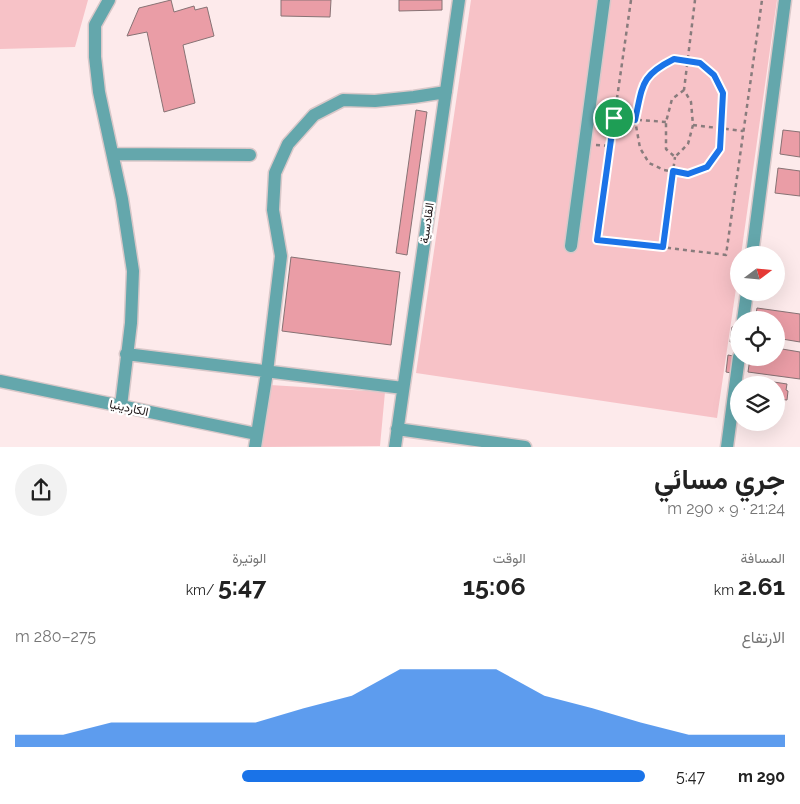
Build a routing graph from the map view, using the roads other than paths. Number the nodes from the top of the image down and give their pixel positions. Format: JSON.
{"nodes":[{"id":1,"x":109,"y":0,"type":"edge"},
{"id":2,"x":459,"y":0,"type":"edge"},
{"id":3,"x":604,"y":0,"type":"edge"},
{"id":4,"x":785,"y":0,"type":"edge"},
{"id":5,"x":446,"y":92,"type":"junction"},
{"id":6,"x":112,"y":154,"type":"junction"},
{"id":7,"x":250,"y":155,"type":"dead end"},
{"id":8,"x":570,"y":246,"type":"dead end"},
{"id":9,"x":753,"y":246,"type":"edge"},
{"id":10,"x":126,"y":354,"type":"junction"},
{"id":11,"x":738,"y":366,"type":"edge"},
{"id":12,"x":268,"y":372,"type":"junction"},
{"id":13,"x":0,"y":381,"type":"edge"},
{"id":14,"x":403,"y":388,"type":"junction"},
{"id":15,"x":121,"y":406,"type":"junction"},
{"id":16,"x":397,"y":428,"type":"junction"},
{"id":17,"x":256,"y":440,"type":"edge"},
{"id":18,"x":395,"y":446,"type":"edge"},
{"id":19,"x":526,"y":446,"type":"edge"},
{"id":20,"x":727,"y":446,"type":"edge"}],
"edges":[{"from":1,"to":6,"type":"street"},
{"from":2,"to":5,"type":"street","name":"القادسية"},
{"from":3,"to":8,"type":"street"},
{"from":4,"to":9,"type":"street"},
{"from":5,"to":12,"type":"street"},
{"from":5,"to":14,"type":"street","name":"القادسية"},
{"from":6,"to":7,"type":"street"},
{"from":6,"to":10,"type":"street"},
{"from":10,"to":12,"type":"street"},
{"from":10,"to":15,"type":"street"},
{"from":11,"to":20,"type":"street"},
{"from":12,"to":14,"type":"street"},
{"from":12,"to":17,"type":"street"},
{"from":13,"to":15,"type":"street","name":"الكاردينيا"},
{"from":14,"to":16,"type":"street","name":"القادسية"},
{"from":15,"to":17,"type":"street","name":"الكاردينيا"},
{"from":16,"to":18,"type":"street","name":"القادسية"},
{"from":16,"to":19,"type":"street"}]}
